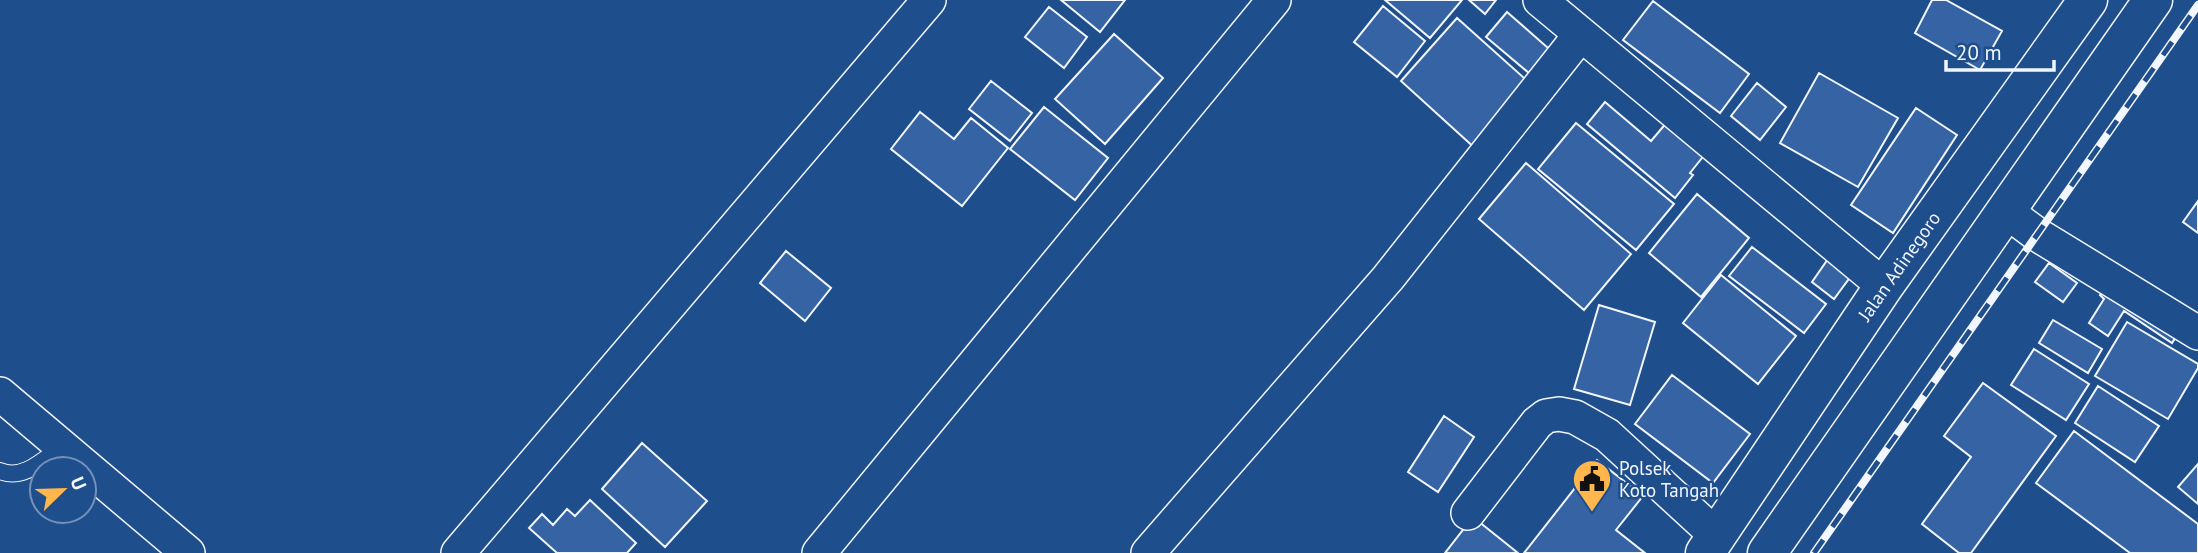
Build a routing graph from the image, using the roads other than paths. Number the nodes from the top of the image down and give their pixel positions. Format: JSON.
{"nodes":[{"id":1,"x":929,"y":0,"type":"edge"},
{"id":2,"x":1274,"y":0,"type":"edge"},
{"id":3,"x":1540,"y":0,"type":"edge"},
{"id":4,"x":2088,"y":0,"type":"edge"},
{"id":5,"x":2153,"y":0,"type":"edge"},
{"id":6,"x":1581,"y":34,"type":"junction"},
{"id":7,"x":2007,"y":212,"type":"junction"},
{"id":8,"x":1884,"y":286,"type":"junction"},
{"id":9,"x":2198,"y":333,"type":"edge"},
{"id":10,"x":0,"y":394,"type":"edge"},
{"id":11,"x":61,"y":446,"type":"junction"},
{"id":12,"x":0,"y":471,"type":"edge"},
{"id":13,"x":1468,"y":513,"type":"dead end"},
{"id":14,"x":1711,"y":545,"type":"edge"},
{"id":15,"x":1148,"y":552,"type":"edge"},
{"id":16,"x":188,"y":553,"type":"edge"},
{"id":17,"x":458,"y":553,"type":"edge"},
{"id":18,"x":820,"y":553,"type":"edge"},
{"id":19,"x":1767,"y":553,"type":"edge"}],
"edges":[{"from":1,"to":17,"type":"street"},
{"from":2,"to":18,"type":"street"},
{"from":3,"to":6,"type":"street"},
{"from":4,"to":8,"type":"highway","name":"Jalan Adinegoro"},
{"from":5,"to":7,"type":"highway"},
{"from":6,"to":8,"type":"street"},
{"from":6,"to":15,"type":"street"},
{"from":7,"to":9,"type":"street"},
{"from":7,"to":19,"type":"highway"},
{"from":8,"to":14,"type":"highway","name":"Jalan Adinegoro"},
{"from":10,"to":11,"type":"street"},
{"from":11,"to":12,"type":"lane"},
{"from":11,"to":16,"type":"street"},
{"from":13,"to":14,"type":"street"}]}
